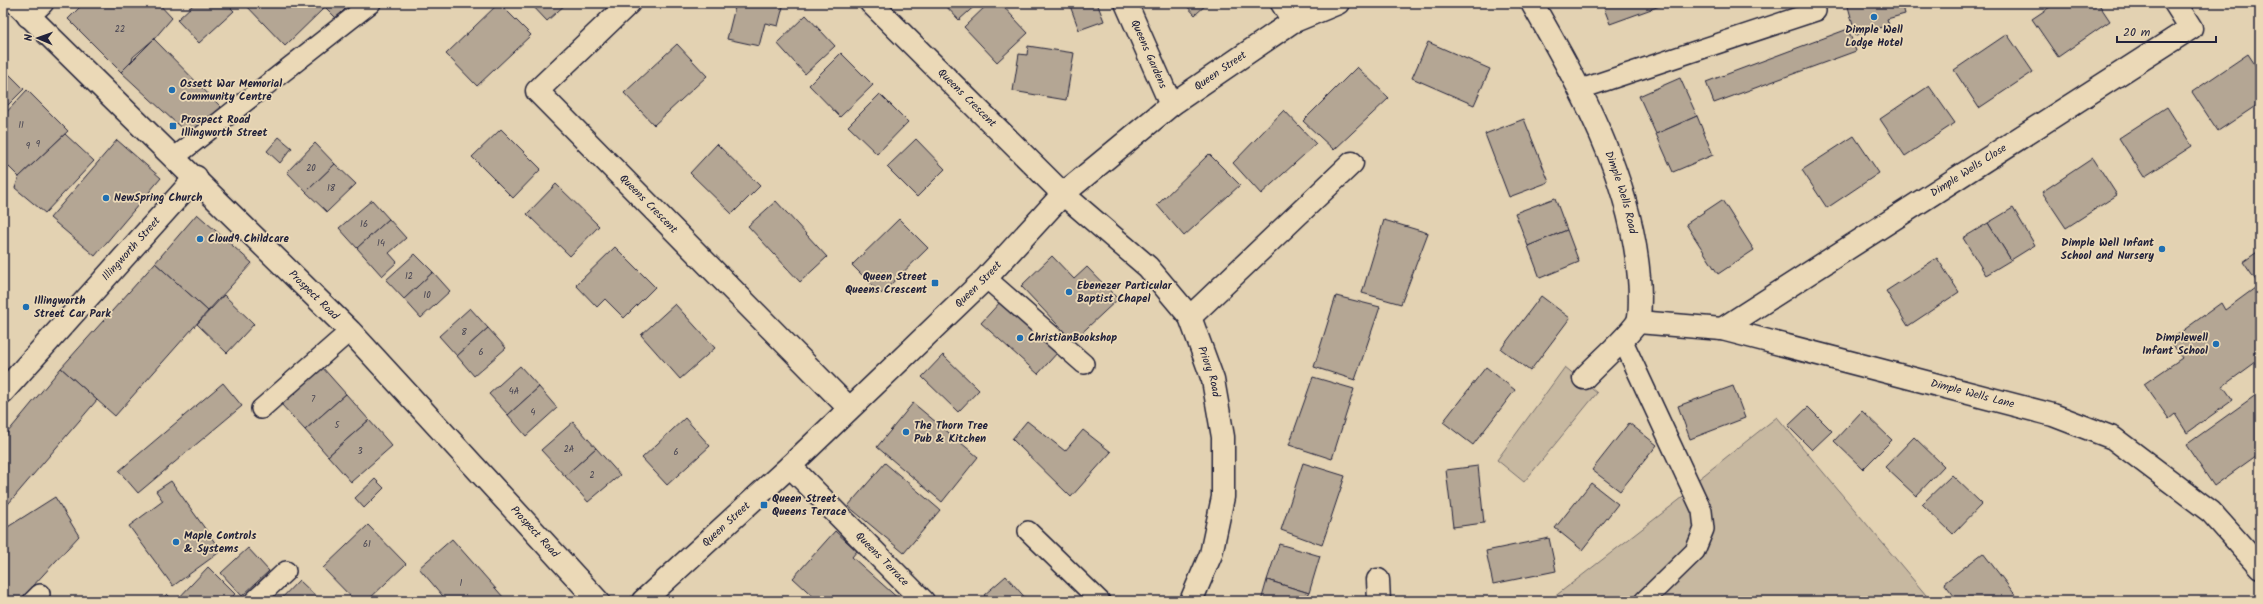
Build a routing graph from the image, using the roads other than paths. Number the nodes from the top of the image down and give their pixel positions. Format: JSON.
{"nodes":[{"id":1,"x":371,"y":3,"type":"edge"},
{"id":2,"x":629,"y":3,"type":"edge"},
{"id":3,"x":871,"y":3,"type":"edge"},
{"id":4,"x":1126,"y":3,"type":"edge"},
{"id":5,"x":1280,"y":3,"type":"edge"},
{"id":6,"x":1338,"y":3,"type":"edge"},
{"id":7,"x":1532,"y":3,"type":"edge"},
{"id":8,"x":2175,"y":3,"type":"edge"},
{"id":9,"x":29,"y":7,"type":"edge"},
{"id":10,"x":1816,"y":11,"type":"dead end"},
{"id":11,"x":1292,"y":22,"type":"junction"},
{"id":12,"x":1581,"y":89,"type":"junction"},
{"id":13,"x":1171,"y":105,"type":"junction"},
{"id":14,"x":175,"y":157,"type":"junction"},
{"id":15,"x":1352,"y":163,"type":"dead end"},
{"id":16,"x":196,"y":177,"type":"junction"},
{"id":17,"x":1062,"y":194,"type":"junction"},
{"id":18,"x":986,"y":278,"type":"junction"},
{"id":19,"x":1190,"y":317,"type":"junction"},
{"id":20,"x":1638,"y":322,"type":"junction"},
{"id":21,"x":1722,"y":329,"type":"junction"},
{"id":22,"x":350,"y":331,"type":"junction"},
{"id":23,"x":1622,"y":339,"type":"junction"},
{"id":24,"x":1084,"y":364,"type":"dead end"},
{"id":25,"x":1584,"y":378,"type":"dead end"},
{"id":26,"x":3,"y":392,"type":"edge"},
{"id":27,"x":849,"y":408,"type":"junction"},
{"id":28,"x":261,"y":409,"type":"dead end"},
{"id":29,"x":790,"y":466,"type":"junction"},
{"id":30,"x":1028,"y":532,"type":"dead end"},
{"id":31,"x":2260,"y":567,"type":"edge"},
{"id":32,"x":286,"y":571,"type":"dead end"},
{"id":33,"x":1647,"y":600,"type":"edge"},
{"id":34,"x":254,"y":601,"type":"edge"},
{"id":35,"x":598,"y":601,"type":"edge"},
{"id":36,"x":643,"y":601,"type":"edge"},
{"id":37,"x":923,"y":601,"type":"edge"},
{"id":38,"x":1100,"y":601,"type":"edge"},
{"id":39,"x":1191,"y":601,"type":"edge"}],
"edges":[{"from":1,"to":14,"type":"lane"},
{"from":2,"to":27,"type":"street","name":"Queens Crescent"},
{"from":3,"to":17,"type":"street","name":"Queens Crescent"},
{"from":4,"to":13,"type":"street","name":"Queens Gardens"},
{"from":5,"to":11,"type":"lane"},
{"from":6,"to":11,"type":"street","name":"Queen Street"},
{"from":7,"to":12,"type":"street","name":"Dimple Wells Road"},
{"from":8,"to":21,"type":"street","name":"Dimple Wells Close"},
{"from":9,"to":14,"type":"street","name":"Prospect Road"},
{"from":10,"to":12,"type":"lane"},
{"from":11,"to":13,"type":"street","name":"Queen Street"},
{"from":12,"to":20,"type":"street","name":"Dimple Wells Road"},
{"from":13,"to":17,"type":"street","name":"Queen Street"},
{"from":14,"to":16,"type":"street","name":"Prospect Road"},
{"from":15,"to":19,"type":"street"},
{"from":16,"to":22,"type":"street","name":"Prospect Road"},
{"from":16,"to":26,"type":"street","name":"Illingworth Street"},
{"from":17,"to":18,"type":"street","name":"Queen Street"},
{"from":17,"to":19,"type":"street","name":"Priory Road"},
{"from":18,"to":24,"type":"lane"},
{"from":18,"to":27,"type":"street","name":"Queen Street"},
{"from":19,"to":39,"type":"street","name":"Priory Road"},
{"from":20,"to":21,"type":"street","name":"Dimple Wells Lane"},
{"from":20,"to":23,"type":"street"},
{"from":21,"to":31,"type":"street","name":"Dimple Wells Lane"},
{"from":22,"to":28,"type":"lane"},
{"from":22,"to":35,"type":"street","name":"Prospect Road"},
{"from":23,"to":25,"type":"street"},
{"from":23,"to":33,"type":"lane"},
{"from":27,"to":29,"type":"street","name":"Queen Street"},
{"from":29,"to":36,"type":"street","name":"Queen Street"},
{"from":29,"to":37,"type":"street","name":"Queens Terrace"},
{"from":30,"to":38,"type":"lane"},
{"from":32,"to":34,"type":"lane"}]}
